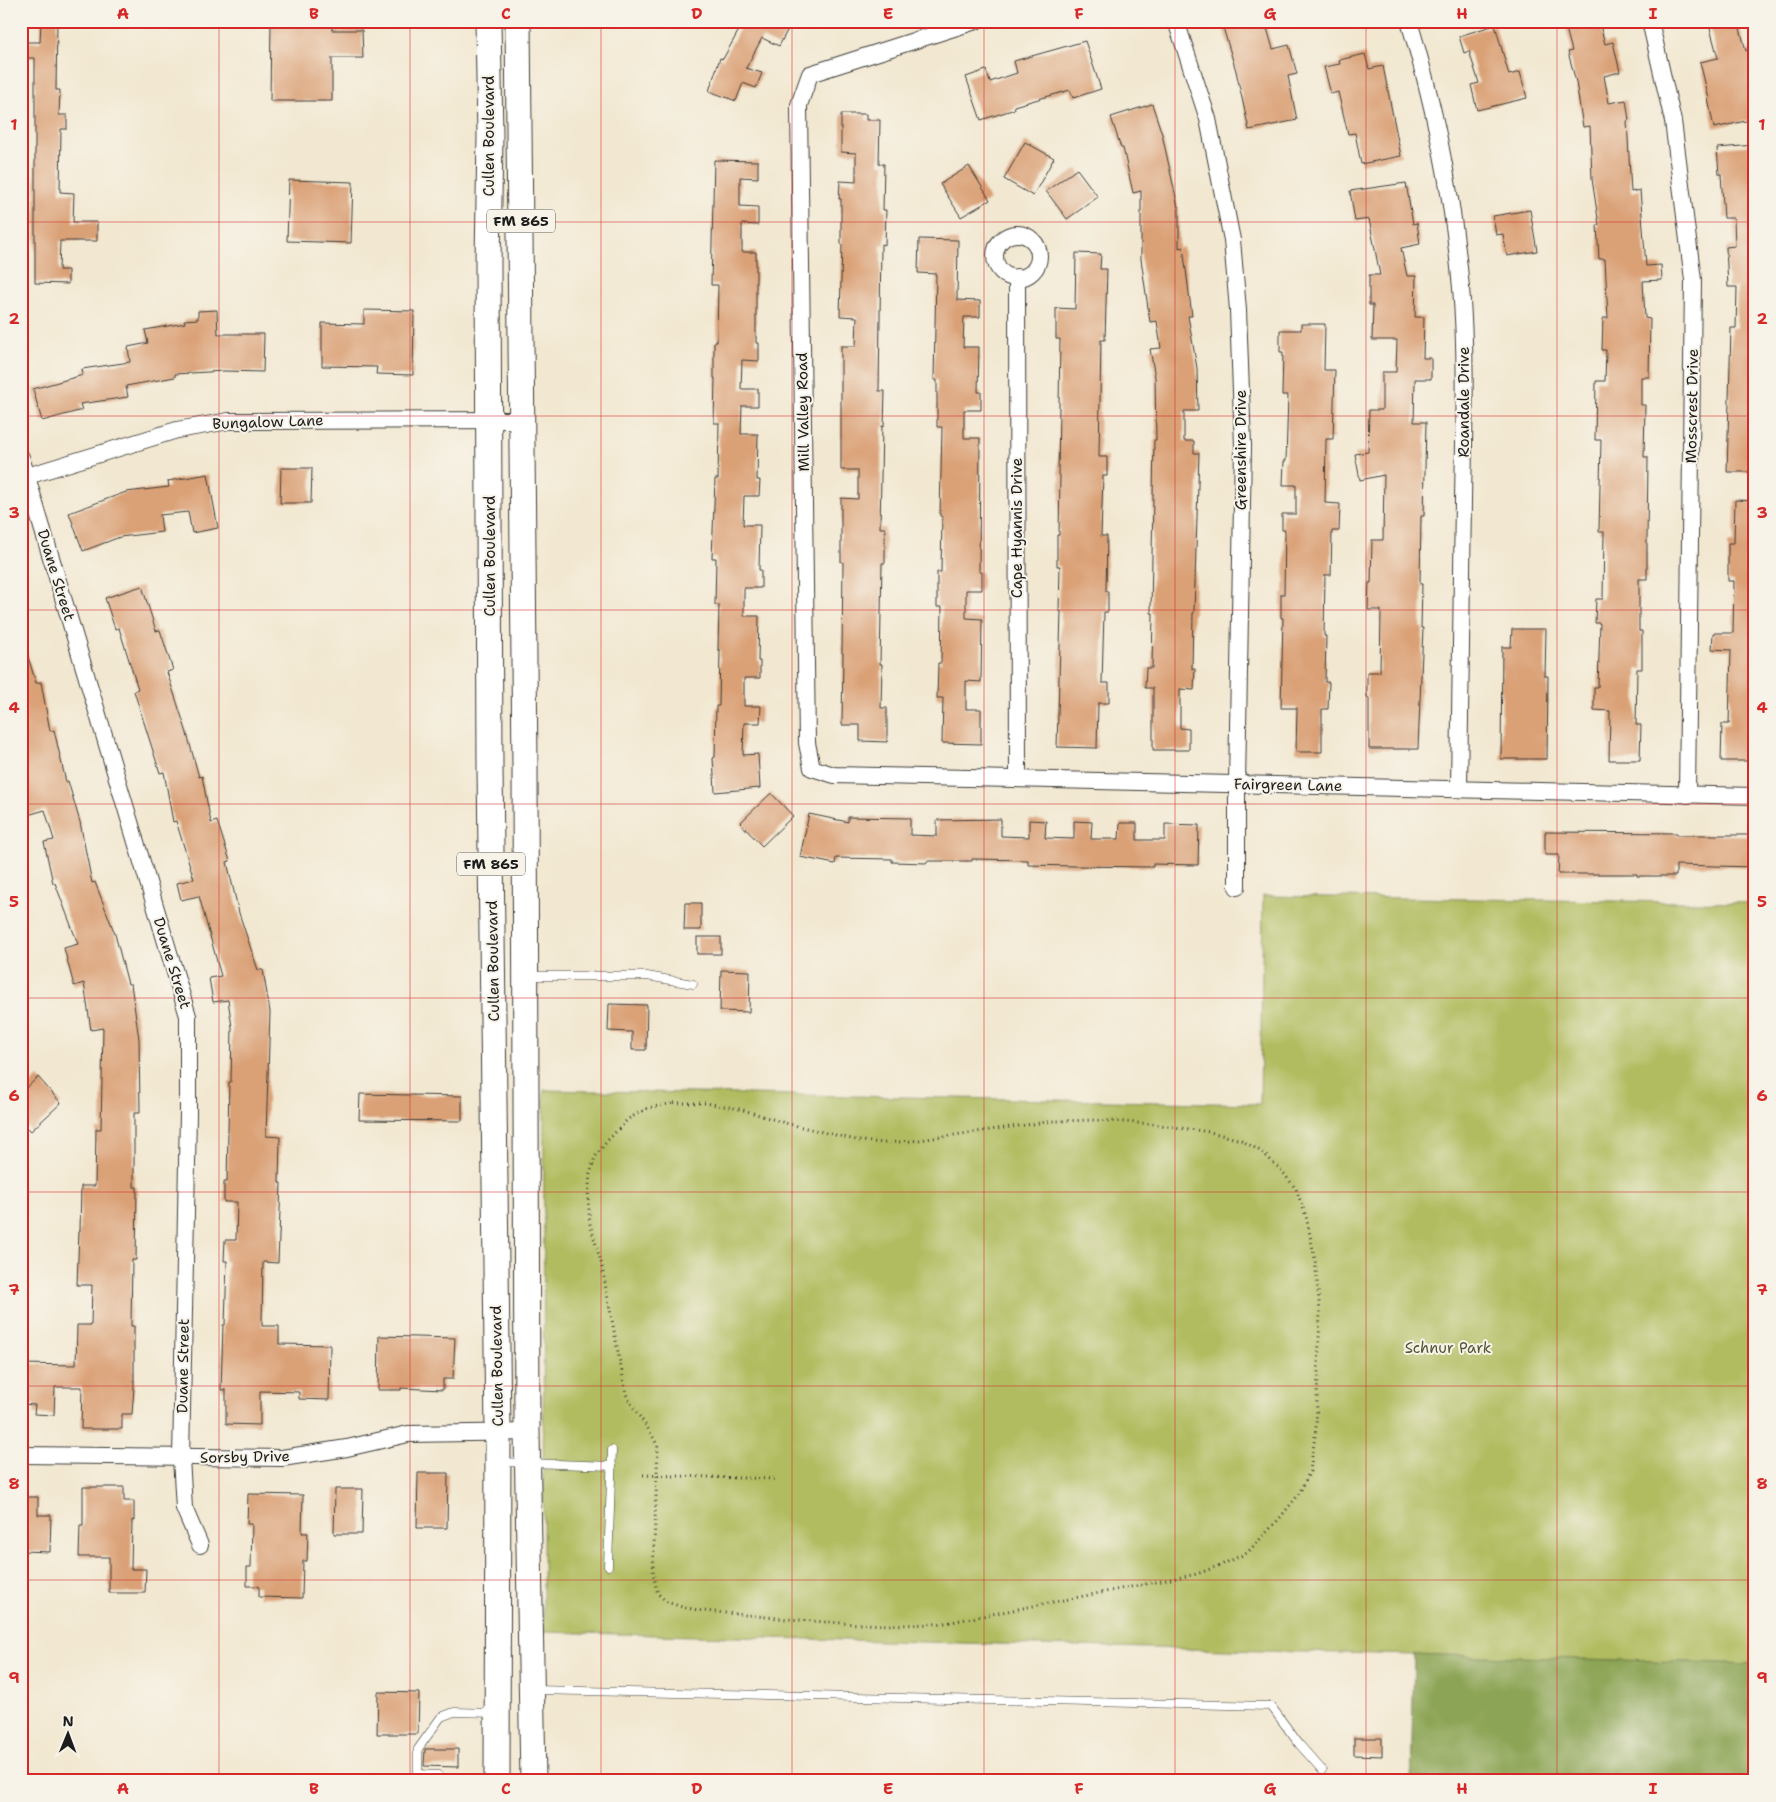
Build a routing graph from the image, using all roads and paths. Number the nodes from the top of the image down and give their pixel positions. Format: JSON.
{"nodes":[{"id":1,"x":488,"y":21,"type":"edge"},
{"id":2,"x":518,"y":21,"type":"edge"},
{"id":3,"x":976,"y":21,"type":"edge"},
{"id":4,"x":1176,"y":21,"type":"edge"},
{"id":5,"x":1409,"y":21,"type":"edge"},
{"id":6,"x":1650,"y":21,"type":"edge"},
{"id":7,"x":490,"y":136,"type":"junction"},
{"id":8,"x":520,"y":137,"type":"junction"},
{"id":9,"x":1016,"y":278,"type":"dead end"},
{"id":10,"x":490,"y":420,"type":"junction"},
{"id":11,"x":523,"y":420,"type":"junction"},
{"id":12,"x":21,"y":458,"type":"edge"},
{"id":13,"x":24,"y":477,"type":"edge"},
{"id":14,"x":490,"y":766,"type":"junction"},
{"id":15,"x":525,"y":767,"type":"junction"},
{"id":16,"x":822,"y":771,"type":"joint"},
{"id":17,"x":1018,"y":779,"type":"junction"},
{"id":18,"x":1237,"y":784,"type":"junction"},
{"id":19,"x":1459,"y":789,"type":"junction"},
{"id":20,"x":1687,"y":795,"type":"junction"},
{"id":21,"x":1755,"y":796,"type":"edge"},
{"id":22,"x":1237,"y":887,"type":"dead end"},
{"id":23,"x":526,"y":976,"type":"junction"},
{"id":24,"x":693,"y":984,"type":"dead end"},
{"id":25,"x":494,"y":1110,"type":"junction"},
{"id":26,"x":526,"y":1110,"type":"junction"},
{"id":27,"x":527,"y":1432,"type":"junction"},
{"id":28,"x":498,"y":1433,"type":"junction"},
{"id":29,"x":612,"y":1450,"type":"dead end"},
{"id":30,"x":21,"y":1455,"type":"edge"},
{"id":31,"x":181,"y":1458,"type":"junction"},
{"id":32,"x":498,"y":1462,"type":"junction"},
{"id":33,"x":528,"y":1462,"type":"junction"},
{"id":34,"x":612,"y":1466,"type":"junction"},
{"id":35,"x":643,"y":1475,"type":"dead end"},
{"id":36,"x":657,"y":1476,"type":"junction"},
{"id":37,"x":775,"y":1480,"type":"dead end"},
{"id":38,"x":200,"y":1545,"type":"dead end"},
{"id":39,"x":608,"y":1566,"type":"dead end"},
{"id":40,"x":532,"y":1690,"type":"junction"},
{"id":41,"x":497,"y":1713,"type":"junction"},
{"id":42,"x":1322,"y":1770,"type":"dead end"},
{"id":43,"x":437,"y":1781,"type":"edge"},
{"id":44,"x":497,"y":1781,"type":"edge"},
{"id":45,"x":533,"y":1781,"type":"edge"}],
"edges":[{"from":1,"to":7,"type":"main road","name":"Cullen Boulevard","number":"FM 865"},
{"from":2,"to":8,"type":"main road","name":"Cullen Boulevard","number":"FM 865"},
{"from":3,"to":16,"type":"street","name":"Mill Valley Road"},
{"from":4,"to":18,"type":"street","name":"Greenshire Drive"},
{"from":5,"to":19,"type":"street","name":"Roandale Drive"},
{"from":6,"to":20,"type":"street","name":"Mosscrest Drive"},
{"from":7,"to":8,"type":"main road"},
{"from":7,"to":10,"type":"main road","name":"Cullen Boulevard","number":"FM 865"},
{"from":8,"to":11,"type":"main road","name":"Cullen Boulevard","number":"FM 865"},
{"from":9,"to":17,"type":"street","name":"Cape Hyannis Drive"},
{"from":10,"to":11,"type":"street","name":"Bungalow Lane"},
{"from":10,"to":13,"type":"street","name":"Bungalow Lane"},
{"from":10,"to":14,"type":"main road","name":"Cullen Boulevard","number":"FM 865"},
{"from":11,"to":15,"type":"main road","name":"Cullen Boulevard","number":"FM 865"},
{"from":12,"to":13,"type":"street","name":"Duane Street"},
{"from":13,"to":31,"type":"street","name":"Duane Street"},
{"from":14,"to":15,"type":"main road"},
{"from":14,"to":25,"type":"main road","name":"Cullen Boulevard","number":"FM 865"},
{"from":15,"to":23,"type":"main road","name":"Cullen Boulevard","number":"FM 865"},
{"from":16,"to":17,"type":"street","name":"Fairgreen Lane"},
{"from":17,"to":18,"type":"street","name":"Fairgreen Lane"},
{"from":18,"to":19,"type":"street","name":"Fairgreen Lane"},
{"from":18,"to":22,"type":"street","name":"Greenshire Drive"},
{"from":19,"to":20,"type":"street","name":"Fairgreen Lane"},
{"from":20,"to":21,"type":"street","name":"Fairgreen Lane"},
{"from":23,"to":24,"type":"lane"},
{"from":23,"to":26,"type":"main road","name":"Cullen Boulevard","number":"FM 865"},
{"from":25,"to":26,"type":"main road"},
{"from":25,"to":28,"type":"main road","name":"Cullen Boulevard","number":"FM 865"},
{"from":26,"to":27,"type":"main road","name":"Cullen Boulevard","number":"FM 865"},
{"from":27,"to":28,"type":"street","name":"Sorsby Drive"},
{"from":27,"to":33,"type":"main road","name":"Cullen Boulevard","number":"FM 865"},
{"from":28,"to":31,"type":"street","name":"Sorsby Drive"},
{"from":28,"to":32,"type":"main road","name":"Cullen Boulevard","number":"FM 865"},
{"from":29,"to":34,"type":"lane"},
{"from":30,"to":31,"type":"street","name":"Sorsby Drive"},
{"from":31,"to":38,"type":"street","name":"Duane Street"},
{"from":32,"to":33,"type":"lane"},
{"from":32,"to":41,"type":"main road","name":"Cullen Boulevard","number":"FM 865"},
{"from":33,"to":34,"type":"lane"},
{"from":33,"to":40,"type":"main road","name":"Cullen Boulevard","number":"FM 865"},
{"from":34,"to":39,"type":"lane"},
{"from":35,"to":36,"type":"path"},
{"from":36,"to":36,"type":"path"},
{"from":36,"to":37,"type":"path"},
{"from":40,"to":42,"type":"lane"},
{"from":40,"to":45,"type":"main road","name":"Cullen Boulevard","number":"FM 865"},
{"from":41,"to":43,"type":"lane"},
{"from":41,"to":44,"type":"main road","name":"Cullen Boulevard","number":"FM 865"}]}
